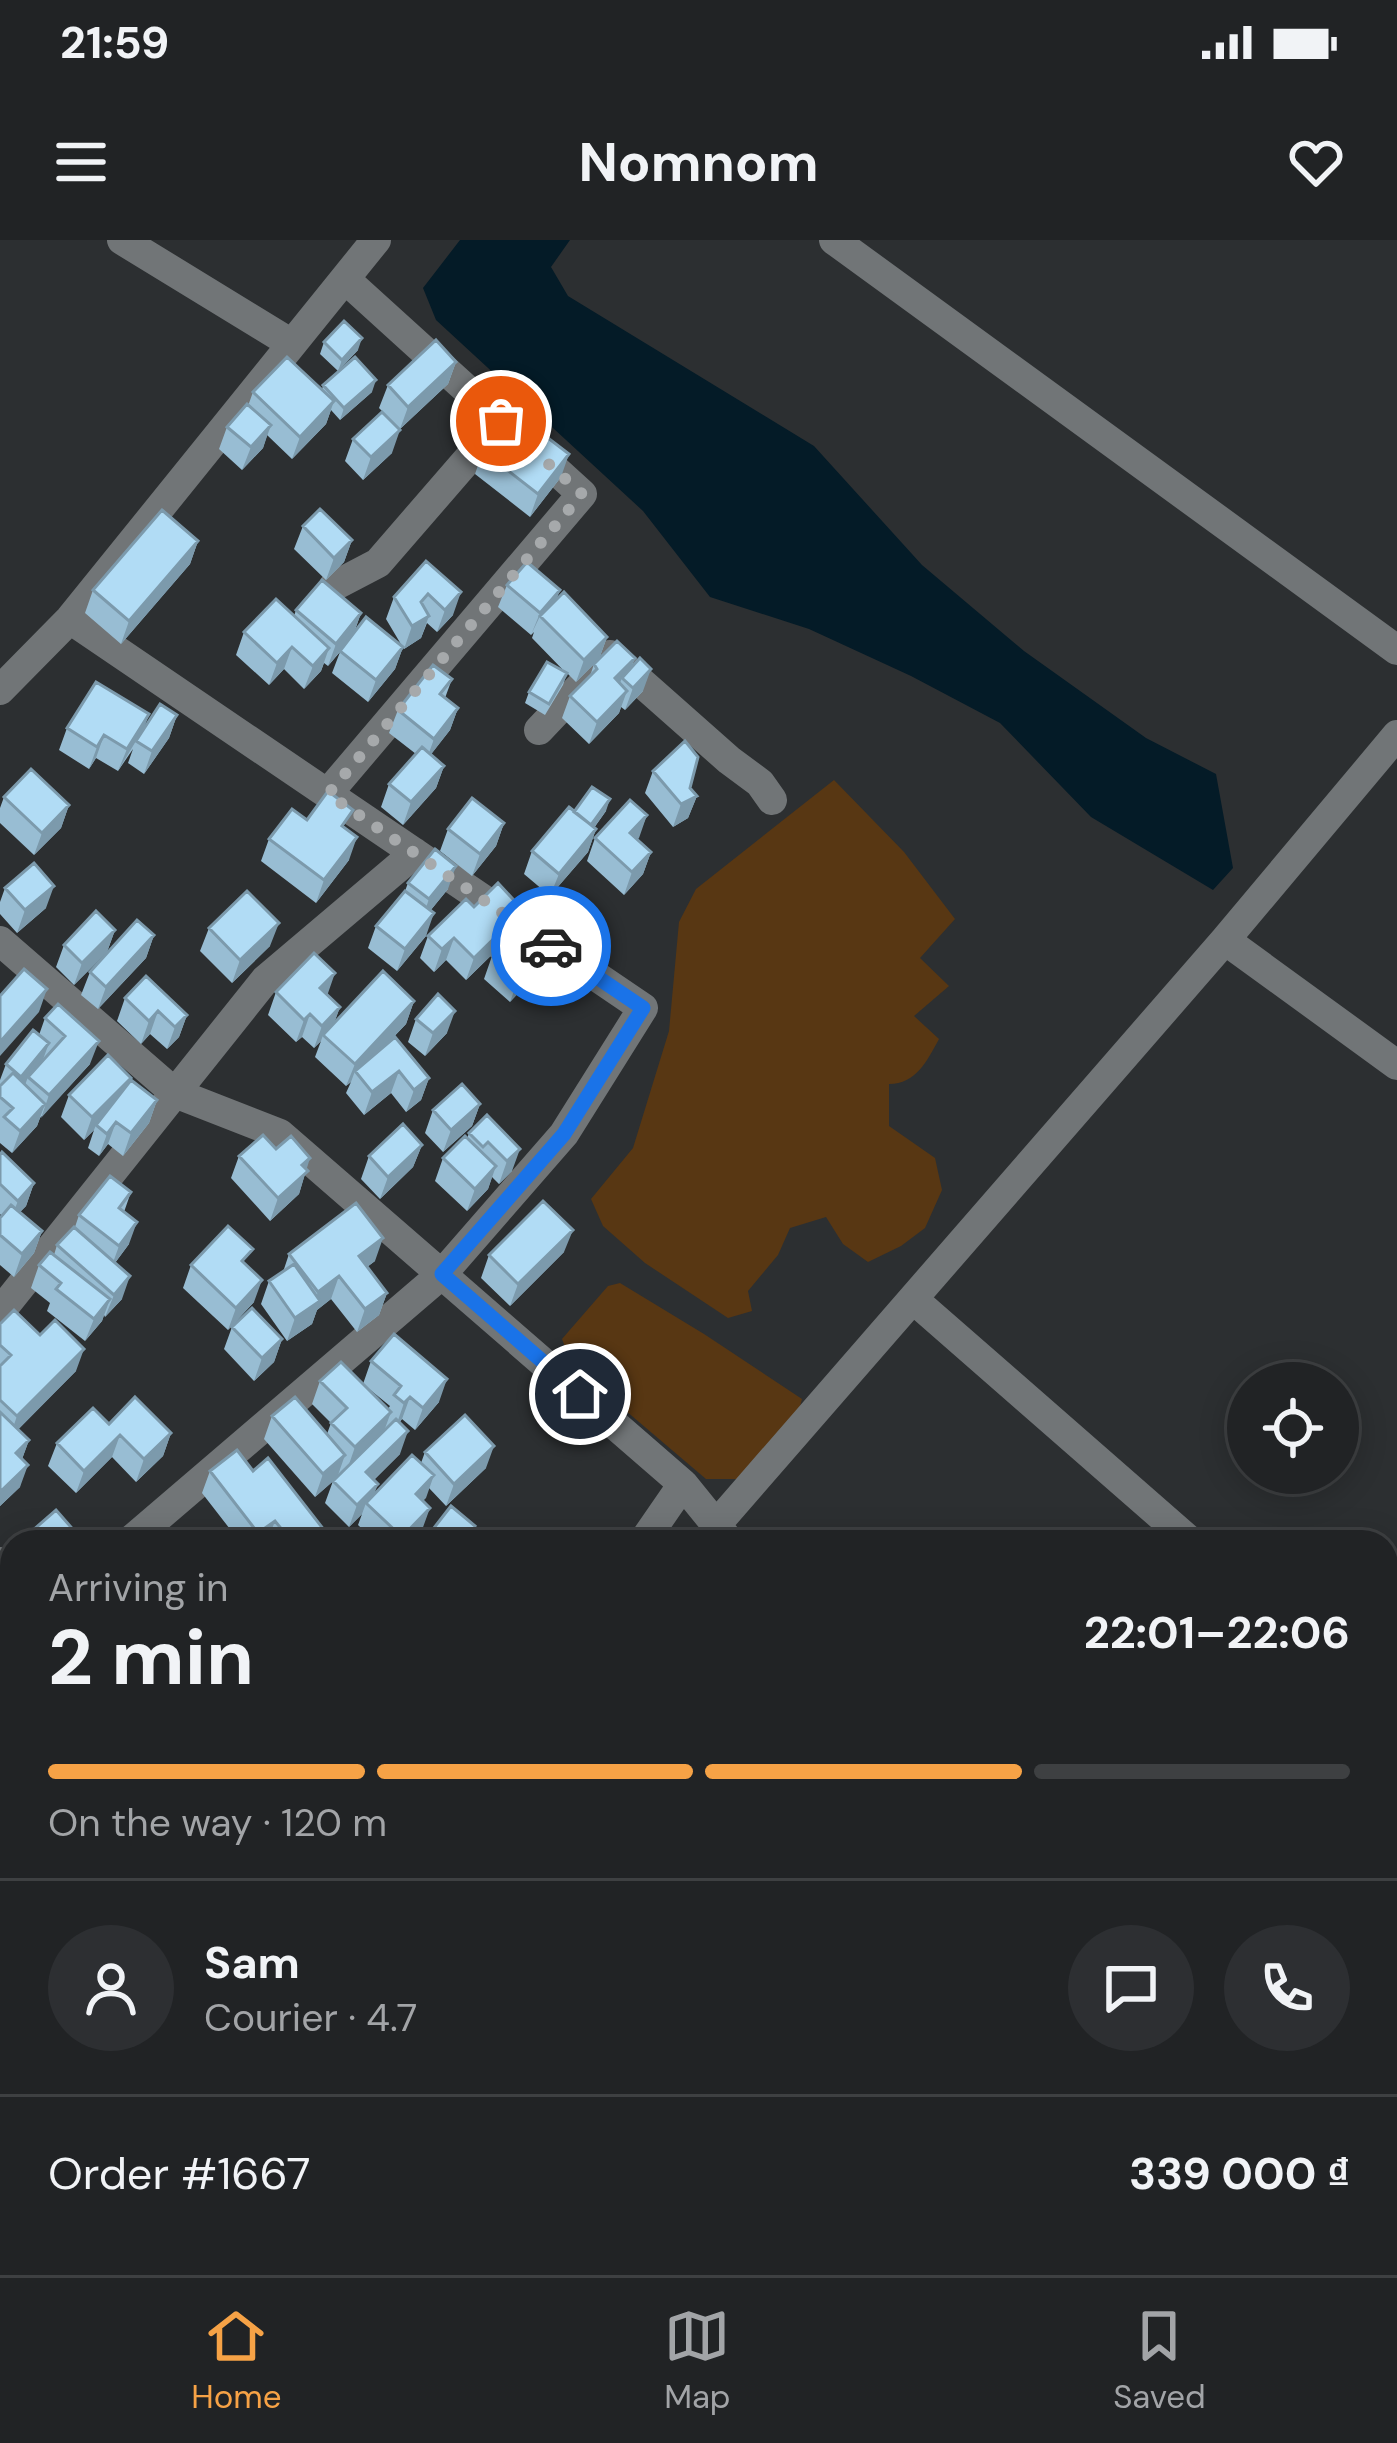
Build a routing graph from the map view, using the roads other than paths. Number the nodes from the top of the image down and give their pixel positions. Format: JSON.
{"nodes":[{"id":1,"x":122,"y":240,"type":"edge"},
{"id":2,"x":376,"y":240,"type":"edge"},
{"id":3,"x":834,"y":240,"type":"edge"},
{"id":4,"x":345,"y":279,"type":"junction"},
{"id":5,"x":292,"y":344,"type":"junction"},
{"id":6,"x":501,"y":421,"type":"junction"},
{"id":7,"x":334,"y":586,"type":"edge"},
{"id":8,"x":70,"y":619,"type":"junction"},
{"id":9,"x":1397,"y":650,"type":"edge"},
{"id":10,"x":0,"y":690,"type":"edge"},
{"id":11,"x":538,"y":730,"type":"dead end"},
{"id":12,"x":1397,"y":735,"type":"edge"},
{"id":13,"x":328,"y":794,"type":"junction"},
{"id":14,"x":772,"y":800,"type":"dead end"},
{"id":15,"x":415,"y":853,"type":"junction"},
{"id":16,"x":1225,"y":940,"type":"junction"},
{"id":17,"x":0,"y":941,"type":"edge"},
{"id":18,"x":1397,"y":1066,"type":"edge"},
{"id":19,"x":175,"y":1093,"type":"junction"},
{"id":20,"x":442,"y":1274,"type":"junction"},
{"id":21,"x":913,"y":1299,"type":"junction"},
{"id":22,"x":0,"y":1312,"type":"edge"},
{"id":23,"x":683,"y":1484,"type":"junction"},
{"id":24,"x":143,"y":1530,"type":"edge"},
{"id":25,"x":651,"y":1530,"type":"edge"},
{"id":26,"x":720,"y":1530,"type":"edge"},
{"id":27,"x":726,"y":1530,"type":"edge"},
{"id":28,"x":1177,"y":1530,"type":"edge"}],
"edges":[{"from":1,"to":5,"type":"street"},
{"from":2,"to":4,"type":"street"},
{"from":3,"to":9,"type":"street"},
{"from":4,"to":5,"type":"street"},
{"from":4,"to":6,"type":"street"},
{"from":5,"to":8,"type":"street"},
{"from":6,"to":7,"type":"street"},
{"from":6,"to":13,"type":"street"},
{"from":8,"to":10,"type":"street"},
{"from":8,"to":13,"type":"street"},
{"from":11,"to":14,"type":"street"},
{"from":12,"to":16,"type":"street"},
{"from":13,"to":15,"type":"street"},
{"from":15,"to":19,"type":"street"},
{"from":15,"to":20,"type":"street"},
{"from":16,"to":18,"type":"street"},
{"from":16,"to":21,"type":"street"},
{"from":17,"to":19,"type":"street"},
{"from":19,"to":20,"type":"street"},
{"from":19,"to":22,"type":"street"},
{"from":20,"to":23,"type":"street"},
{"from":20,"to":24,"type":"street"},
{"from":21,"to":27,"type":"street"},
{"from":21,"to":28,"type":"street"},
{"from":23,"to":25,"type":"street"},
{"from":23,"to":26,"type":"street"}]}
